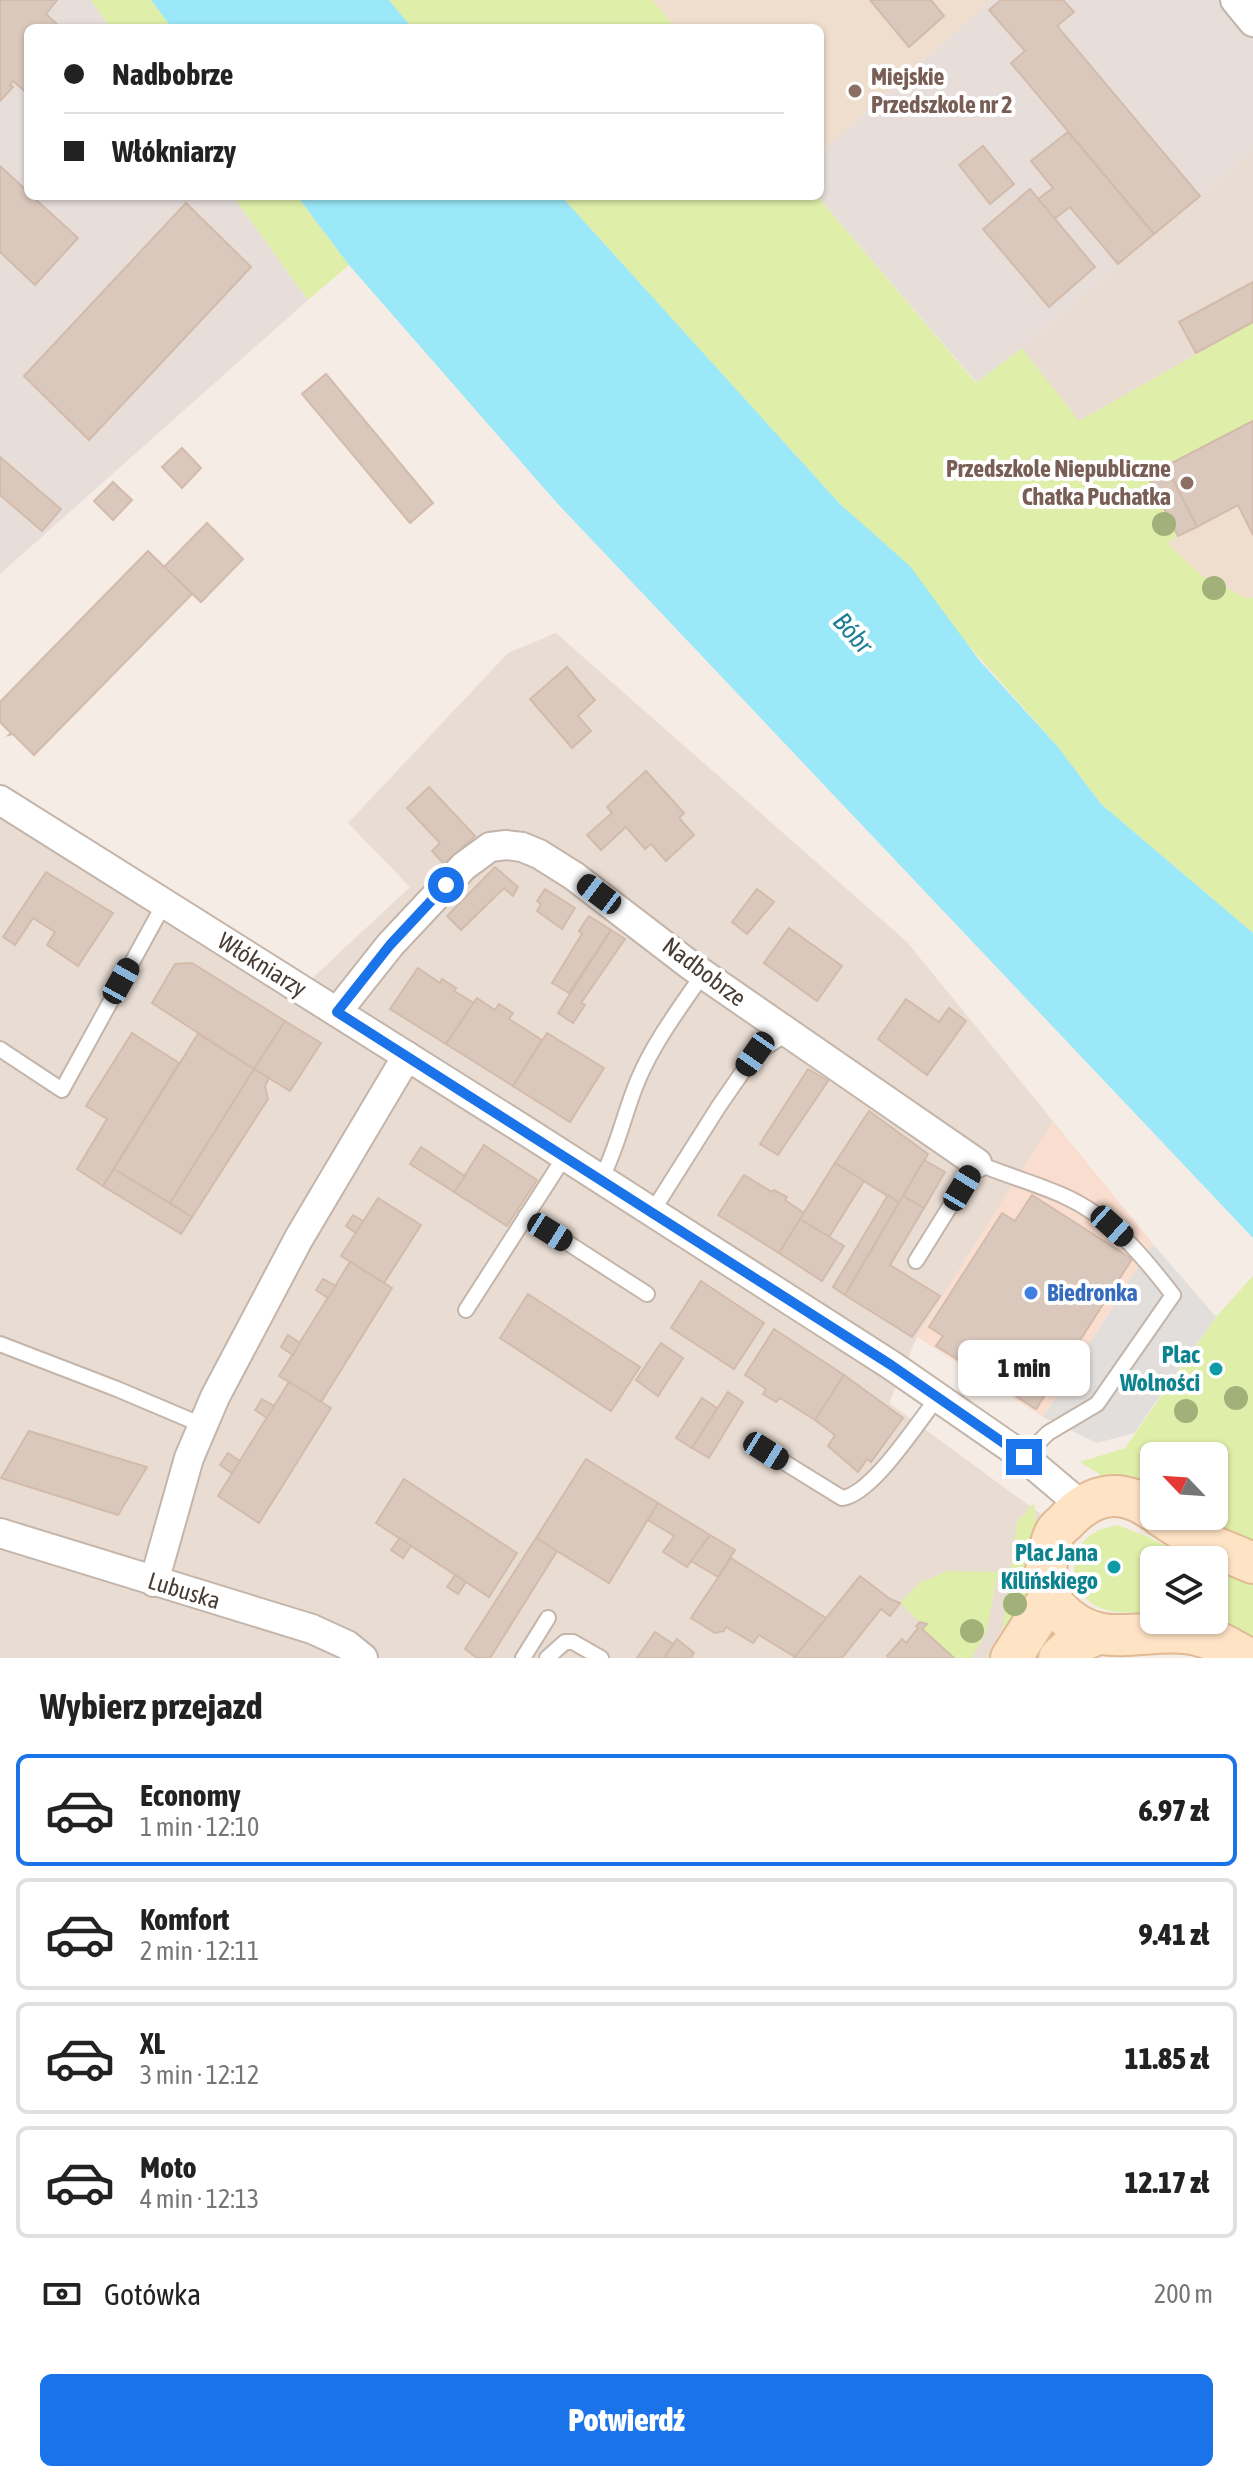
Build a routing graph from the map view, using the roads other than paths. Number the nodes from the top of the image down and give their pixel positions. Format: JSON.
{"nodes":[{"id":1,"x":1235,"y":0,"type":"edge"},
{"id":2,"x":1253,"y":22,"type":"edge"},
{"id":3,"x":0,"y":800,"type":"edge"},
{"id":4,"x":164,"y":904,"type":"junction"},
{"id":5,"x":703,"y":974,"type":"junction"},
{"id":6,"x":337,"y":1012,"type":"junction"},
{"id":7,"x":788,"y":1033,"type":"junction"},
{"id":8,"x":0,"y":1049,"type":"edge"},
{"id":9,"x":407,"y":1056,"type":"junction"},
{"id":10,"x":565,"y":1156,"type":"junction"},
{"id":11,"x":977,"y":1163,"type":"junction"},
{"id":12,"x":601,"y":1179,"type":"junction"},
{"id":13,"x":652,"y":1212,"type":"junction"},
{"id":14,"x":526,"y":1216,"type":"junction"},
{"id":15,"x":916,"y":1261,"type":"dead end"},
{"id":16,"x":647,"y":1294,"type":"dead end"},
{"id":17,"x":466,"y":1310,"type":"dead end"},
{"id":18,"x":0,"y":1344,"type":"edge"},
{"id":19,"x":938,"y":1397,"type":"junction"},
{"id":20,"x":202,"y":1425,"type":"junction"},
{"id":21,"x":766,"y":1451,"type":"dead end"},
{"id":22,"x":1024,"y":1457,"type":"junction"},
{"id":23,"x":1140,"y":1501,"type":"edge"},
{"id":24,"x":1081,"y":1505,"type":"junction"},
{"id":25,"x":1183,"y":1530,"type":"edge"},
{"id":26,"x":0,"y":1533,"type":"edge"},
{"id":27,"x":1253,"y":1563,"type":"edge"},
{"id":28,"x":154,"y":1582,"type":"junction"},
{"id":29,"x":1050,"y":1597,"type":"junction"},
{"id":30,"x":548,"y":1618,"type":"dead end"},
{"id":31,"x":1098,"y":1634,"type":"junction"},
{"id":32,"x":363,"y":1658,"type":"edge"},
{"id":33,"x":523,"y":1658,"type":"edge"},
{"id":34,"x":547,"y":1658,"type":"edge"},
{"id":35,"x":601,"y":1658,"type":"edge"},
{"id":36,"x":1011,"y":1658,"type":"edge"},
{"id":37,"x":1059,"y":1658,"type":"edge"},
{"id":38,"x":1247,"y":1658,"type":"edge"}],
"edges":[{"from":1,"to":2,"type":"street"},
{"from":3,"to":4,"type":"street","name":"Włókniarzy"},
{"from":4,"to":6,"type":"street","name":"Włókniarzy"},
{"from":4,"to":8,"type":"lane"},
{"from":5,"to":6,"type":"street","name":"Nadbobrze"},
{"from":5,"to":7,"type":"street","name":"Nadbobrze"},
{"from":5,"to":12,"type":"lane"},
{"from":6,"to":9,"type":"street","name":"Włókniarzy"},
{"from":7,"to":11,"type":"street","name":"Nadbobrze"},
{"from":7,"to":13,"type":"lane"},
{"from":9,"to":10,"type":"street","name":"Włókniarzy"},
{"from":9,"to":20,"type":"street"},
{"from":10,"to":12,"type":"street","name":"Włókniarzy"},
{"from":10,"to":14,"type":"lane"},
{"from":11,"to":15,"type":"lane"},
{"from":11,"to":22,"type":"lane","name":"Nadbobrze"},
{"from":12,"to":13,"type":"street","name":"Włókniarzy"},
{"from":13,"to":19,"type":"street","name":"Włókniarzy"},
{"from":14,"to":16,"type":"lane"},
{"from":14,"to":17,"type":"lane"},
{"from":18,"to":20,"type":"lane"},
{"from":19,"to":21,"type":"lane"},
{"from":19,"to":22,"type":"street","name":"Włókniarzy"},
{"from":20,"to":28,"type":"street"},
{"from":22,"to":24,"type":"street","name":"Włókniarzy"},
{"from":23,"to":24,"type":"main road"},
{"from":24,"to":29,"type":"main road"},
{"from":25,"to":27,"type":"main road"},
{"from":26,"to":28,"type":"street","name":"Lubuska"},
{"from":28,"to":32,"type":"street","name":"Lubuska"},
{"from":29,"to":31,"type":"main road"},
{"from":29,"to":36,"type":"main road"},
{"from":30,"to":33,"type":"lane"},
{"from":31,"to":37,"type":"main road"},
{"from":31,"to":38,"type":"main road"},
{"from":34,"to":35,"type":"lane"}]}
